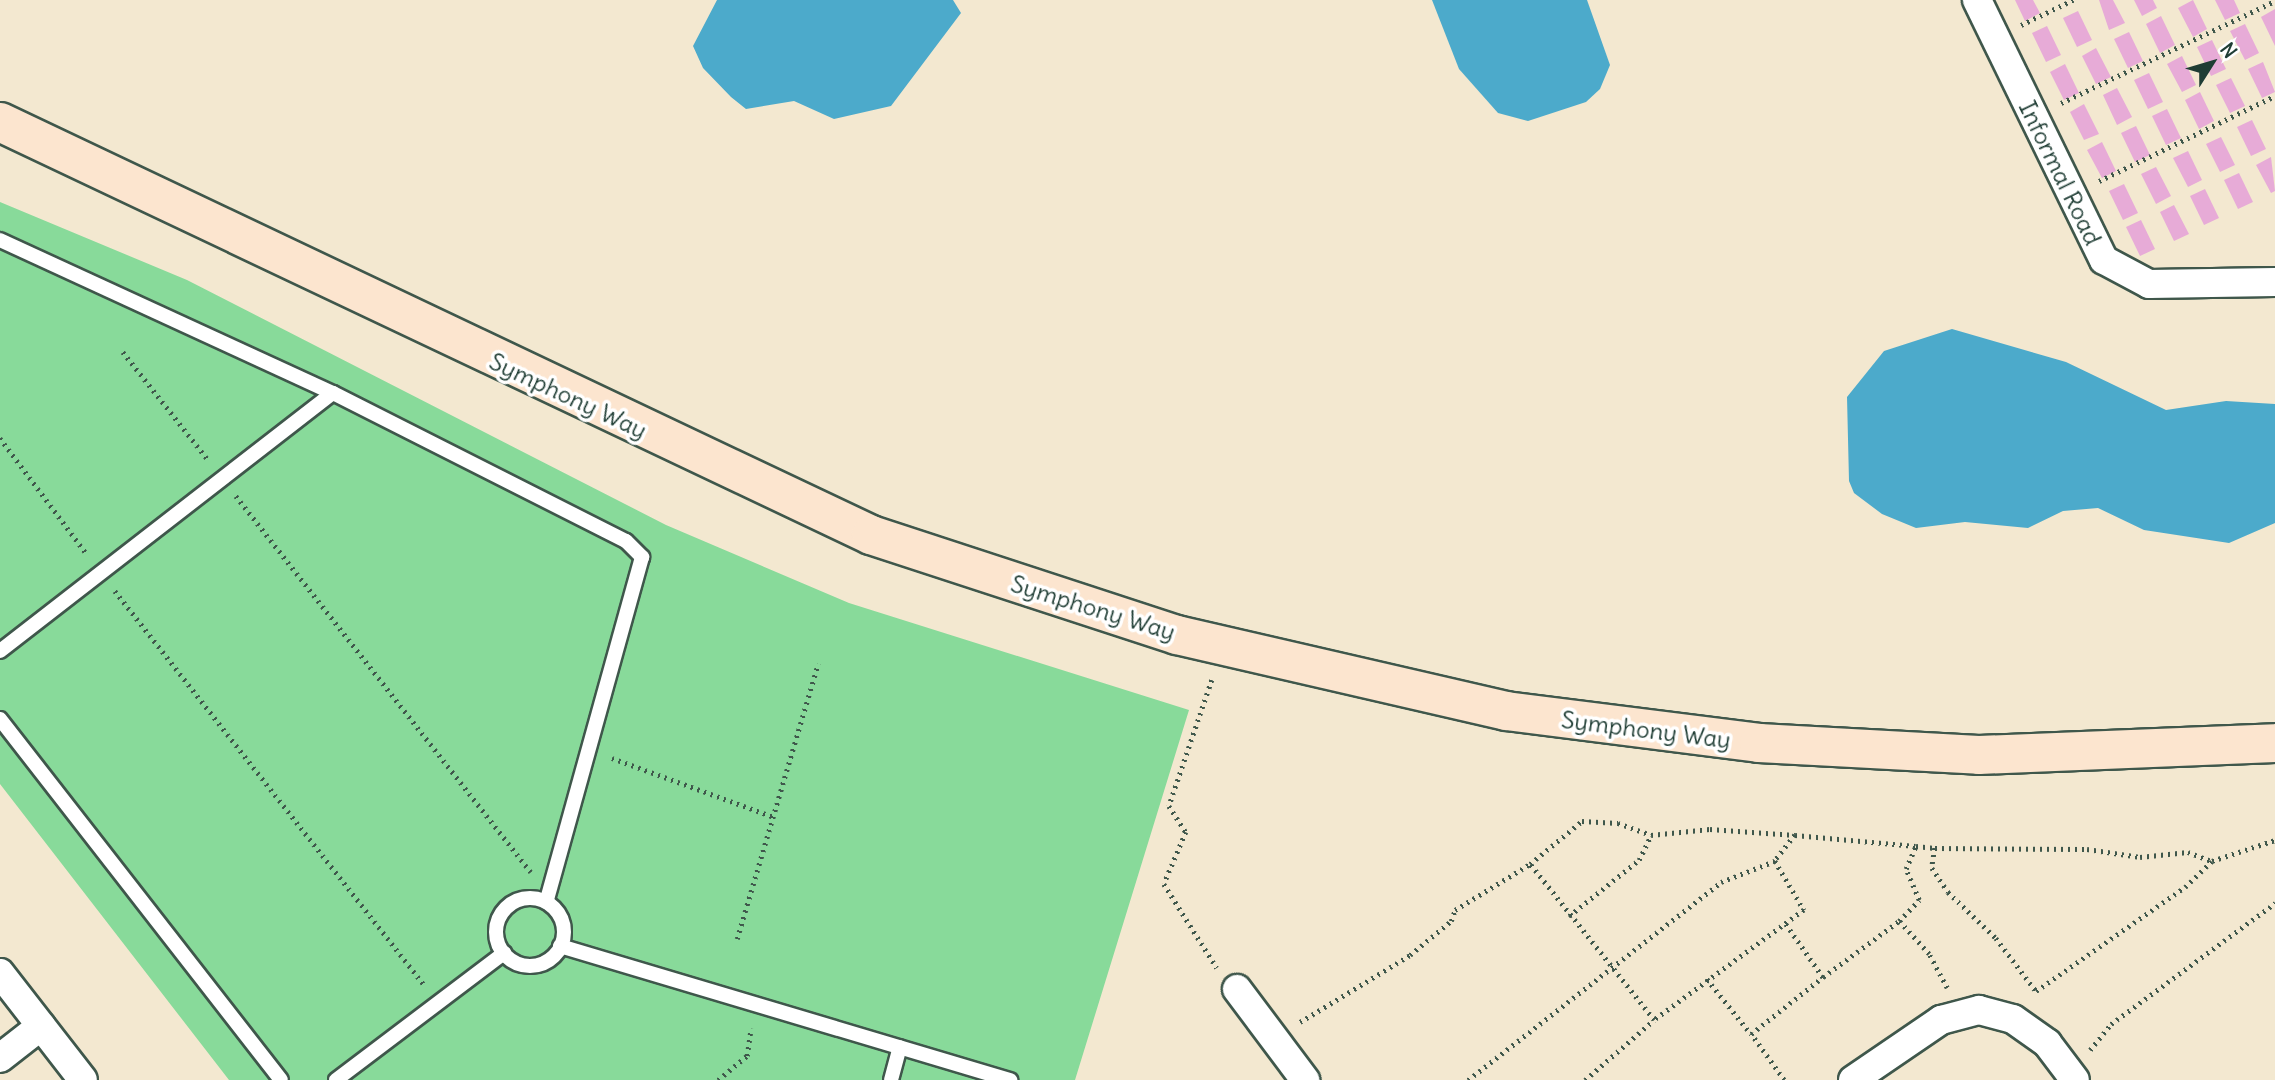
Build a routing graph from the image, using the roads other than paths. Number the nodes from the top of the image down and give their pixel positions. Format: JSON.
{"nodes":[{"id":1,"x":1977,"y":0,"type":"edge"},
{"id":2,"x":0,"y":122,"type":"edge"},
{"id":3,"x":0,"y":240,"type":"edge"},
{"id":4,"x":2275,"y":282,"type":"edge"},
{"id":5,"x":333,"y":393,"type":"junction"},
{"id":6,"x":0,"y":651,"type":"edge"},
{"id":7,"x":0,"y":719,"type":"edge"},
{"id":8,"x":2275,"y":743,"type":"edge"},
{"id":9,"x":547,"y":896,"type":"junction"},
{"id":10,"x":560,"y":946,"type":"junction"},
{"id":11,"x":504,"y":953,"type":"junction"},
{"id":12,"x":0,"y":973,"type":"edge"},
{"id":13,"x":1237,"y":989,"type":"road end"},
{"id":14,"x":41,"y":1026,"type":"junction"},
{"id":15,"x":900,"y":1047,"type":"junction"},
{"id":16,"x":0,"y":1058,"type":"edge"},
{"id":17,"x":2073,"y":1077,"type":"edge"},
{"id":18,"x":83,"y":1080,"type":"edge"},
{"id":19,"x":281,"y":1080,"type":"edge"},
{"id":20,"x":336,"y":1080,"type":"edge"},
{"id":21,"x":891,"y":1080,"type":"edge"},
{"id":22,"x":1010,"y":1080,"type":"edge"},
{"id":23,"x":1305,"y":1080,"type":"edge"},
{"id":24,"x":1853,"y":1080,"type":"edge"}],
"edges":[{"from":1,"to":4,"type":"street","name":"Informal Road"},
{"from":2,"to":8,"type":"main road","name":"Symphony Way"},
{"from":3,"to":5,"type":"lane"},
{"from":5,"to":6,"type":"lane"},
{"from":5,"to":9,"type":"lane"},
{"from":7,"to":19,"type":"lane"},
{"from":9,"to":10,"type":"lane"},
{"from":9,"to":11,"type":"lane"},
{"from":10,"to":11,"type":"lane"},
{"from":10,"to":15,"type":"lane"},
{"from":11,"to":20,"type":"lane"},
{"from":12,"to":14,"type":"street"},
{"from":13,"to":23,"type":"street"},
{"from":14,"to":16,"type":"street"},
{"from":14,"to":18,"type":"street"},
{"from":15,"to":21,"type":"lane"},
{"from":15,"to":22,"type":"lane"},
{"from":17,"to":24,"type":"street"}]}
